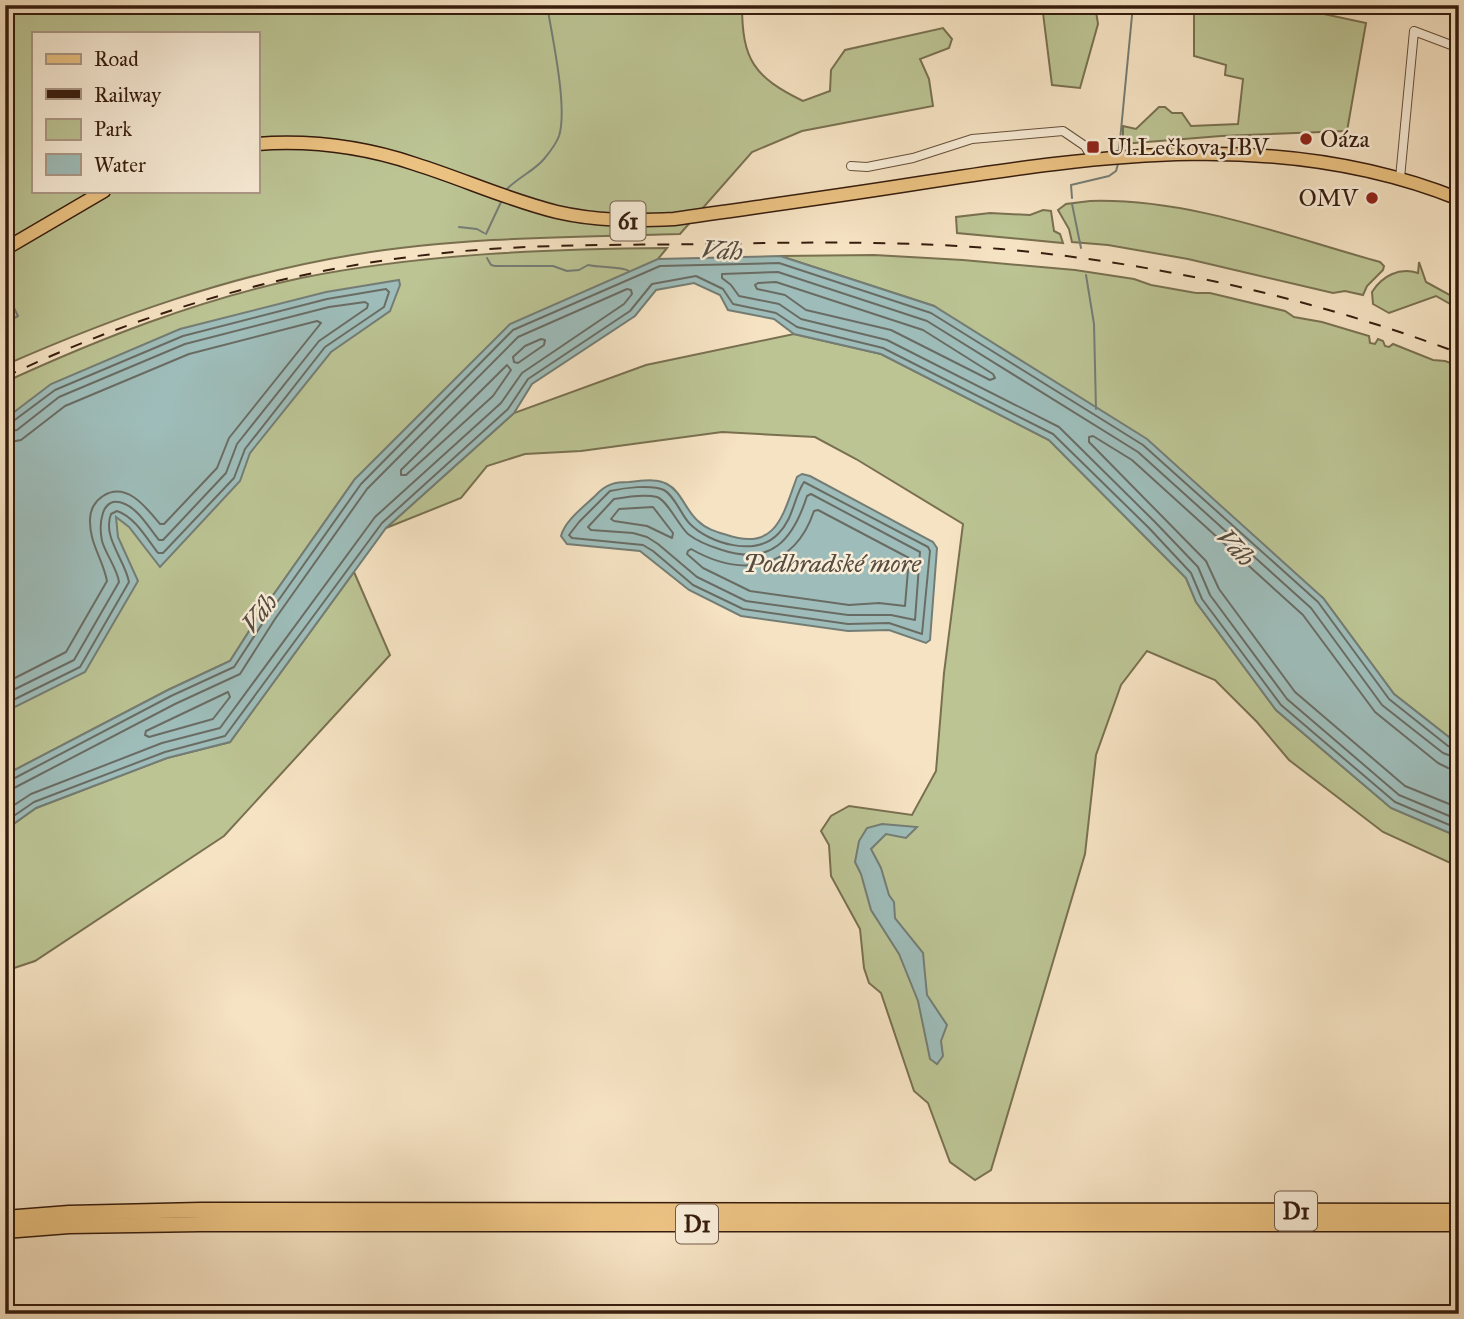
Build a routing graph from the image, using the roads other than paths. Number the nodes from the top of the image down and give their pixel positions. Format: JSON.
{"nodes":[{"id":1,"x":1459,"y":48,"type":"edge"},
{"id":2,"x":259,"y":144,"type":"edge"},
{"id":3,"x":1092,"y":158,"type":"junction"},
{"id":4,"x":851,"y":166,"type":"dead end"},
{"id":5,"x":1400,"y":178,"type":"junction"},
{"id":6,"x":102,"y":192,"type":"edge"},
{"id":7,"x":1459,"y":199,"type":"edge"},
{"id":8,"x":5,"y":249,"type":"edge"},
{"id":9,"x":5,"y":1218,"type":"edge"},
{"id":10,"x":1457,"y":1218,"type":"edge"},
{"id":11,"x":5,"y":1231,"type":"edge"}],
"edges":[{"from":1,"to":5,"type":"street"},
{"from":2,"to":3,"type":"main road","number":"61"},
{"from":3,"to":4,"type":"street"},
{"from":3,"to":5,"type":"main road","number":"61"},
{"from":5,"to":7,"type":"main road","number":"61"},
{"from":6,"to":8,"type":"main road"},
{"from":9,"to":10,"type":"highway","number":"D1"},
{"from":10,"to":11,"type":"highway","number":"D1"}]}
